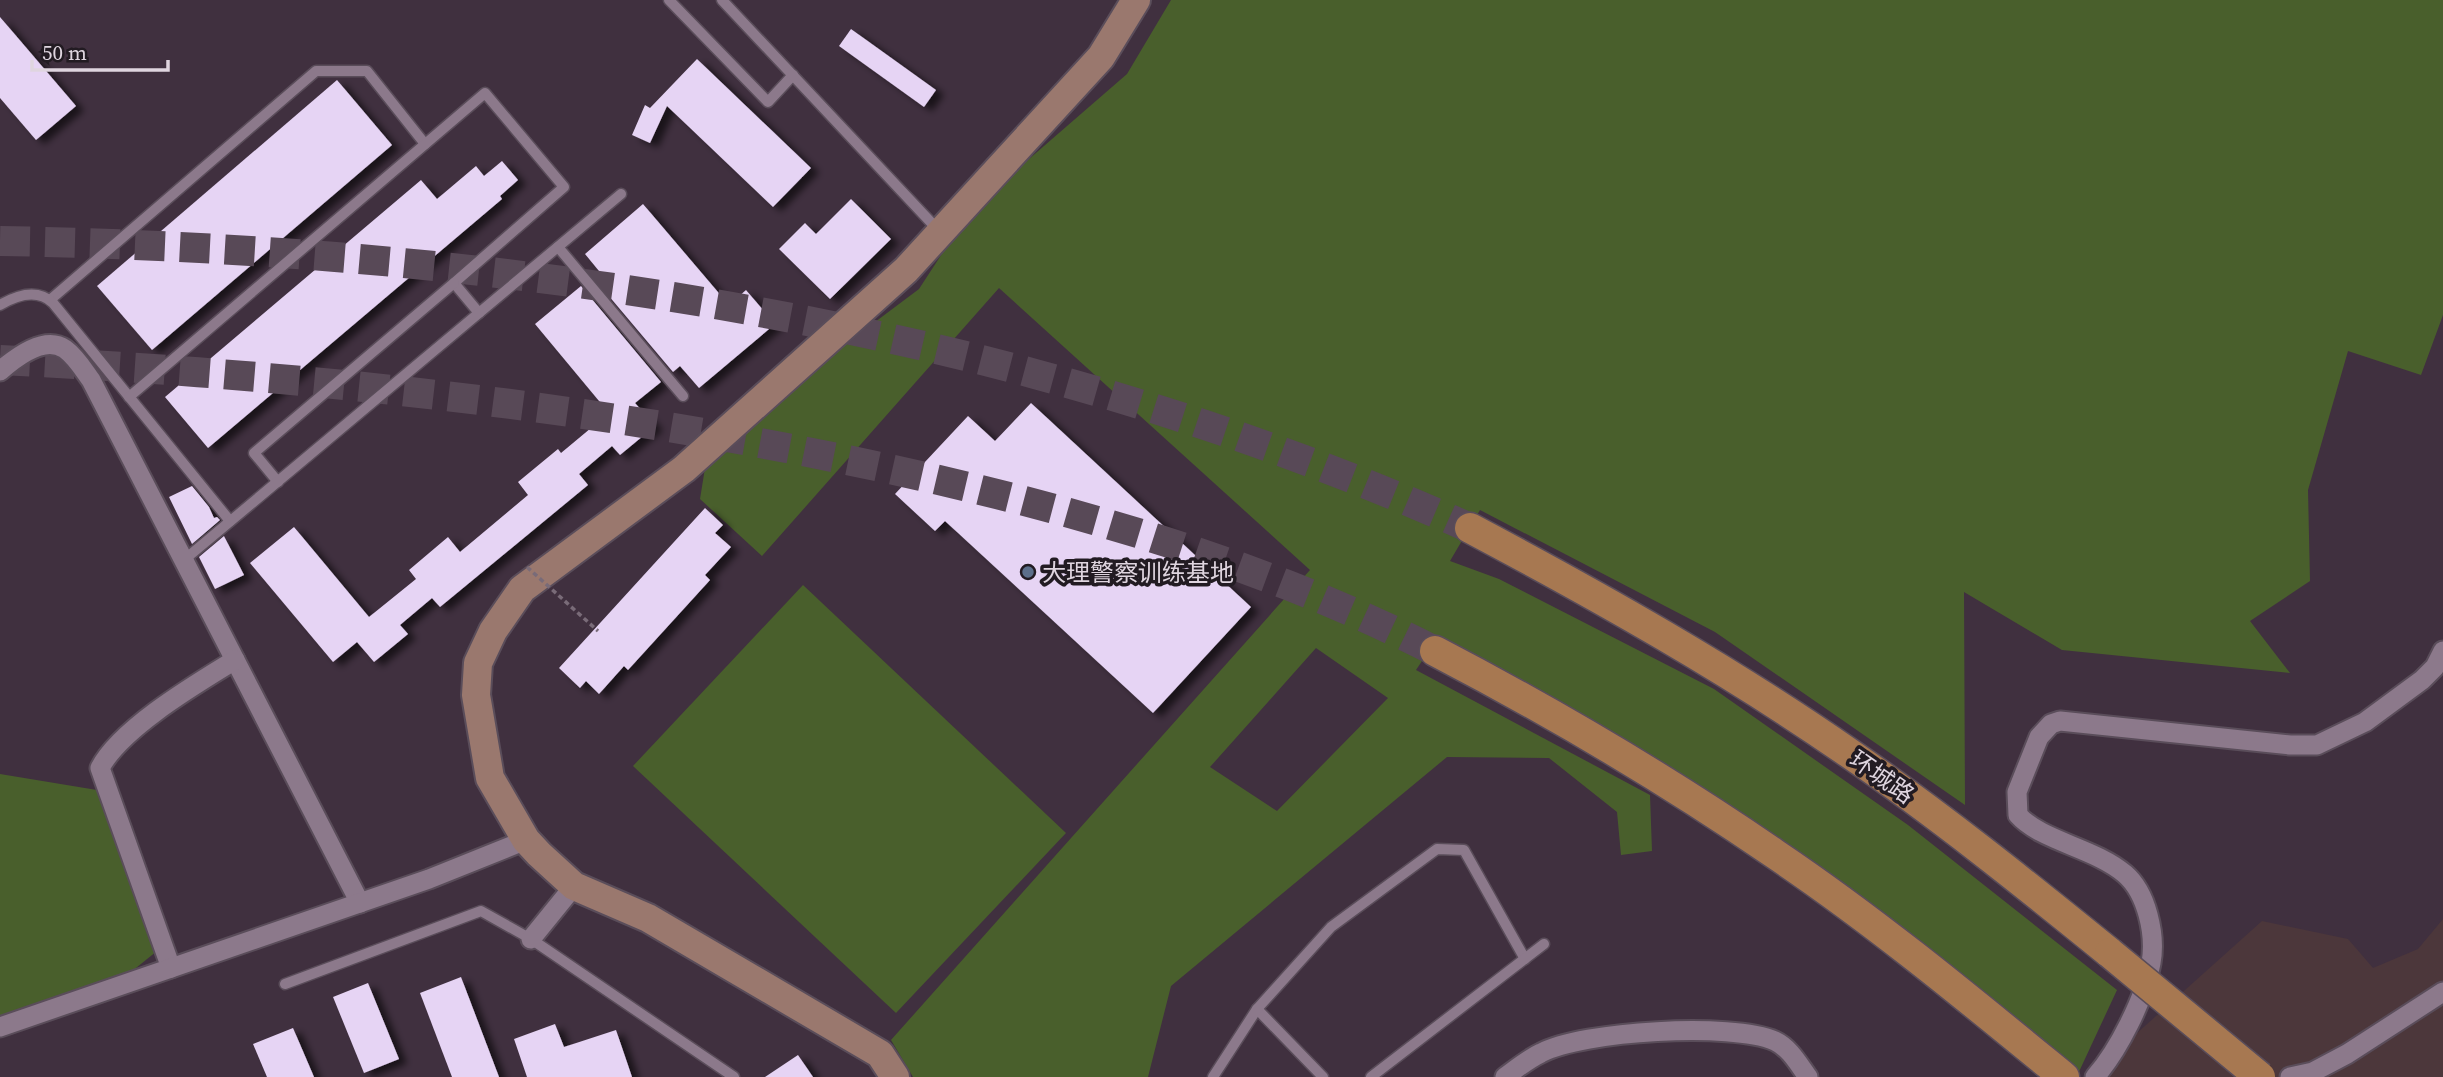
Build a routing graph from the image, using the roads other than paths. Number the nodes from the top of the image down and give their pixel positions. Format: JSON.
{"nodes":[{"id":1,"x":669,"y":0,"type":"edge"},
{"id":2,"x":722,"y":0,"type":"edge"},
{"id":3,"x":1136,"y":0,"type":"edge"},
{"id":4,"x":793,"y":75,"type":"junction"},
{"id":5,"x":425,"y":144,"type":"junction"},
{"id":6,"x":621,"y":194,"type":"dead end"},
{"id":7,"x":940,"y":232,"type":"junction"},
{"id":8,"x":558,"y":247,"type":"junction"},
{"id":9,"x":454,"y":283,"type":"junction"},
{"id":10,"x":50,"y":300,"type":"junction"},
{"id":11,"x":0,"y":305,"type":"edge"},
{"id":12,"x":479,"y":313,"type":"junction"},
{"id":13,"x":0,"y":371,"type":"edge"},
{"id":14,"x":683,"y":396,"type":"dead end"},
{"id":15,"x":129,"y":397,"type":"junction"},
{"id":16,"x":278,"y":482,"type":"junction"},
{"id":17,"x":230,"y":521,"type":"junction"},
{"id":18,"x":1470,"y":528,"type":"tunnel mouth"},
{"id":19,"x":184,"y":560,"type":"junction"},
{"id":20,"x":1435,"y":651,"type":"tunnel mouth"},
{"id":21,"x":2443,"y":651,"type":"edge"},
{"id":22,"x":235,"y":660,"type":"junction"},
{"id":23,"x":526,"y":839,"type":"junction"},
{"id":24,"x":574,"y":886,"type":"junction"},
{"id":25,"x":360,"y":903,"type":"junction"},
{"id":26,"x":531,"y":939,"type":"junction"},
{"id":27,"x":1544,"y":944,"type":"dead end"},
{"id":28,"x":1525,"y":959,"type":"junction"},
{"id":29,"x":172,"y":968,"type":"junction"},
{"id":30,"x":285,"y":984,"type":"dead end"},
{"id":31,"x":2443,"y":992,"type":"edge"},
{"id":32,"x":1256,"y":1009,"type":"junction"},
{"id":33,"x":0,"y":1027,"type":"edge"},
{"id":34,"x":734,"y":1077,"type":"edge"},
{"id":35,"x":895,"y":1077,"type":"edge"},
{"id":36,"x":1213,"y":1077,"type":"edge"},
{"id":37,"x":1323,"y":1077,"type":"edge"},
{"id":38,"x":1371,"y":1077,"type":"edge"},
{"id":39,"x":1505,"y":1077,"type":"edge"},
{"id":40,"x":1808,"y":1077,"type":"edge"},
{"id":41,"x":2064,"y":1077,"type":"edge"},
{"id":42,"x":2095,"y":1077,"type":"edge"},
{"id":43,"x":2260,"y":1077,"type":"edge"},
{"id":44,"x":2290,"y":1077,"type":"edge"}],
"edges":[{"from":1,"to":4,"type":"lane"},
{"from":2,"to":4,"type":"lane"},
{"from":3,"to":7,"type":"street"},
{"from":4,"to":7,"type":"lane"},
{"from":5,"to":9,"type":"lane"},
{"from":5,"to":10,"type":"lane"},
{"from":5,"to":15,"type":"lane"},
{"from":6,"to":8,"type":"lane"},
{"from":7,"to":23,"type":"street"},
{"from":8,"to":12,"type":"lane"},
{"from":8,"to":14,"type":"lane"},
{"from":9,"to":12,"type":"lane"},
{"from":9,"to":16,"type":"lane"},
{"from":10,"to":11,"type":"lane"},
{"from":10,"to":15,"type":"lane"},
{"from":12,"to":16,"type":"lane"},
{"from":13,"to":19,"type":"street"},
{"from":15,"to":17,"type":"lane"},
{"from":16,"to":17,"type":"lane"},
{"from":17,"to":19,"type":"lane"},
{"from":18,"to":43,"type":"main road","name":"环城路","bridge":true},
{"from":19,"to":22,"type":"street"},
{"from":20,"to":41,"type":"main road"},
{"from":21,"to":42,"type":"street"},
{"from":22,"to":25,"type":"street"},
{"from":22,"to":29,"type":"street"},
{"from":23,"to":24,"type":"street"},
{"from":23,"to":25,"type":"street"},
{"from":24,"to":26,"type":"street"},
{"from":24,"to":35,"type":"street"},
{"from":25,"to":29,"type":"street"},
{"from":26,"to":30,"type":"lane"},
{"from":26,"to":34,"type":"lane"},
{"from":27,"to":28,"type":"lane"},
{"from":28,"to":32,"type":"lane"},
{"from":28,"to":38,"type":"lane"},
{"from":29,"to":33,"type":"street"},
{"from":31,"to":44,"type":"street"},
{"from":32,"to":36,"type":"lane"},
{"from":32,"to":37,"type":"lane"},
{"from":39,"to":40,"type":"street"}]}
